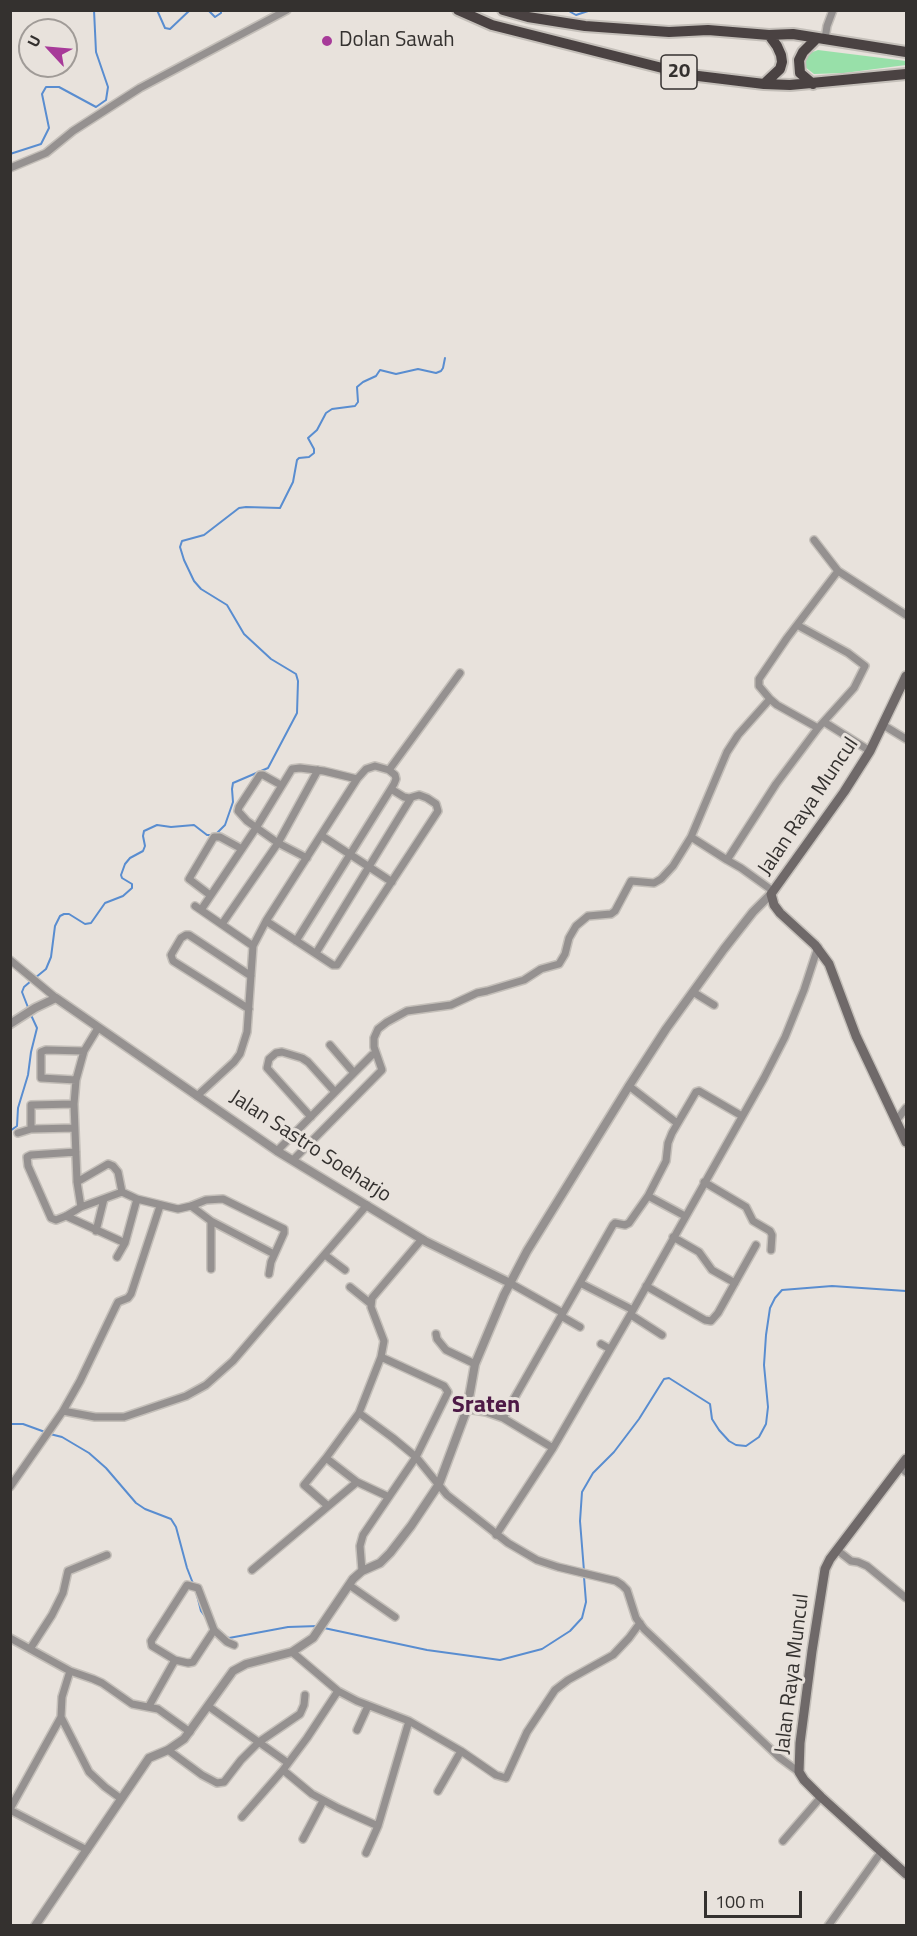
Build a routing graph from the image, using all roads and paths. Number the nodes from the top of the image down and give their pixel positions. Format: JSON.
{"nodes":[{"id":1,"x":287,"y":10,"type":"edge"},
{"id":2,"x":458,"y":10,"type":"edge"},
{"id":3,"x":503,"y":10,"type":"edge"},
{"id":4,"x":833,"y":10,"type":"edge"},
{"id":5,"x":769,"y":34,"type":"junction"},
{"id":6,"x":821,"y":38,"type":"junction"},
{"id":7,"x":906,"y":52,"type":"edge"},
{"id":8,"x":906,"y":74,"type":"edge"},
{"id":9,"x":765,"y":84,"type":"junction"},
{"id":10,"x":813,"y":84,"type":"junction"},
{"id":11,"x":10,"y":168,"type":"edge"},
{"id":12,"x":814,"y":540,"type":"dead end"},
{"id":13,"x":838,"y":571,"type":"junction"},
{"id":14,"x":906,"y":615,"type":"edge"},
{"id":15,"x":796,"y":625,"type":"junction"},
{"id":16,"x":460,"y":673,"type":"dead end"},
{"id":17,"x":906,"y":676,"type":"edge"},
{"id":18,"x":770,"y":699,"type":"junction"},
{"id":19,"x":824,"y":722,"type":"junction"},
{"id":20,"x":883,"y":725,"type":"junction"},
{"id":21,"x":818,"y":728,"type":"junction"},
{"id":22,"x":906,"y":739,"type":"edge"},
{"id":23,"x":870,"y":752,"type":"junction"},
{"id":24,"x":318,"y":770,"type":"junction"},
{"id":25,"x":388,"y":770,"type":"junction"},
{"id":26,"x":357,"y":779,"type":"junction"},
{"id":27,"x":281,"y":786,"type":"junction"},
{"id":28,"x":391,"y":789,"type":"junction"},
{"id":29,"x":411,"y":798,"type":"junction"},
{"id":30,"x":256,"y":828,"type":"junction"},
{"id":31,"x":322,"y":836,"type":"junction"},
{"id":32,"x":691,"y":837,"type":"junction"},
{"id":33,"x":278,"y":843,"type":"junction"},
{"id":34,"x":242,"y":849,"type":"junction"},
{"id":35,"x":349,"y":855,"type":"junction"},
{"id":36,"x":307,"y":858,"type":"junction"},
{"id":37,"x":727,"y":860,"type":"junction"},
{"id":38,"x":369,"y":867,"type":"junction"},
{"id":39,"x":392,"y":882,"type":"junction"},
{"id":40,"x":772,"y":893,"type":"junction"},
{"id":41,"x":210,"y":895,"type":"junction"},
{"id":42,"x":266,"y":921,"type":"junction"},
{"id":43,"x":222,"y":924,"type":"junction"},
{"id":44,"x":296,"y":941,"type":"junction"},
{"id":45,"x":253,"y":946,"type":"junction"},
{"id":46,"x":818,"y":947,"type":"junction"},
{"id":47,"x":316,"y":953,"type":"junction"},
{"id":48,"x":10,"y":960,"type":"edge"},
{"id":49,"x":251,"y":976,"type":"junction"},
{"id":50,"x":693,"y":992,"type":"junction"},
{"id":51,"x":56,"y":998,"type":"junction"},
{"id":52,"x":714,"y":1005,"type":"dead end"},
{"id":53,"x":249,"y":1009,"type":"junction"},
{"id":54,"x":10,"y":1024,"type":"edge"},
{"id":55,"x":98,"y":1028,"type":"junction"},
{"id":56,"x":330,"y":1046,"type":"dead end"},
{"id":57,"x":84,"y":1051,"type":"junction"},
{"id":58,"x":372,"y":1055,"type":"dead end"},
{"id":59,"x":354,"y":1073,"type":"junction"},
{"id":60,"x":76,"y":1080,"type":"junction"},
{"id":61,"x":628,"y":1086,"type":"junction"},
{"id":62,"x":335,"y":1092,"type":"junction"},
{"id":63,"x":197,"y":1096,"type":"junction"},
{"id":64,"x":74,"y":1104,"type":"junction"},
{"id":65,"x":906,"y":1108,"type":"edge"},
{"id":66,"x":742,"y":1116,"type":"junction"},
{"id":67,"x":311,"y":1117,"type":"junction"},
{"id":68,"x":896,"y":1121,"type":"junction"},
{"id":69,"x":677,"y":1123,"type":"junction"},
{"id":70,"x":75,"y":1128,"type":"junction"},
{"id":71,"x":32,"y":1129,"type":"junction"},
{"id":72,"x":18,"y":1133,"type":"dead end"},
{"id":73,"x":906,"y":1142,"type":"edge"},
{"id":74,"x":277,"y":1151,"type":"junction"},
{"id":75,"x":76,"y":1152,"type":"junction"},
{"id":76,"x":293,"y":1160,"type":"junction"},
{"id":77,"x":77,"y":1182,"type":"junction"},
{"id":78,"x":704,"y":1182,"type":"junction"},
{"id":79,"x":122,"y":1192,"type":"junction"},
{"id":80,"x":648,"y":1196,"type":"junction"},
{"id":81,"x":104,"y":1199,"type":"junction"},
{"id":82,"x":137,"y":1199,"type":"junction"},
{"id":83,"x":367,"y":1205,"type":"junction"},
{"id":84,"x":160,"y":1206,"type":"junction"},
{"id":85,"x":191,"y":1206,"type":"junction"},
{"id":86,"x":81,"y":1207,"type":"junction"},
{"id":87,"x":66,"y":1216,"type":"junction"},
{"id":88,"x":685,"y":1216,"type":"junction"},
{"id":89,"x":211,"y":1221,"type":"junction"},
{"id":90,"x":96,"y":1231,"type":"junction"},
{"id":91,"x":673,"y":1237,"type":"junction"},
{"id":92,"x":422,"y":1239,"type":"junction"},
{"id":93,"x":125,"y":1243,"type":"junction"},
{"id":94,"x":756,"y":1245,"type":"dead end"},
{"id":95,"x":771,"y":1251,"type":"dead end"},
{"id":96,"x":274,"y":1254,"type":"junction"},
{"id":97,"x":325,"y":1255,"type":"junction"},
{"id":98,"x":117,"y":1257,"type":"dead end"},
{"id":99,"x":211,"y":1269,"type":"dead end"},
{"id":100,"x":345,"y":1270,"type":"dead end"},
{"id":101,"x":269,"y":1274,"type":"dead end"},
{"id":102,"x":735,"y":1282,"type":"junction"},
{"id":103,"x":510,"y":1283,"type":"junction"},
{"id":104,"x":580,"y":1283,"type":"junction"},
{"id":105,"x":646,"y":1286,"type":"junction"},
{"id":106,"x":350,"y":1287,"type":"dead end"},
{"id":107,"x":371,"y":1304,"type":"junction"},
{"id":108,"x":632,"y":1313,"type":"junction"},
{"id":109,"x":562,"y":1315,"type":"junction"},
{"id":110,"x":580,"y":1327,"type":"dead end"},
{"id":111,"x":435,"y":1334,"type":"dead end"},
{"id":112,"x":662,"y":1335,"type":"dead end"},
{"id":113,"x":601,"y":1344,"type":"dead end"},
{"id":114,"x":610,"y":1349,"type":"junction"},
{"id":115,"x":381,"y":1357,"type":"junction"},
{"id":116,"x":474,"y":1364,"type":"junction"},
{"id":117,"x":467,"y":1409,"type":"junction"},
{"id":118,"x":63,"y":1411,"type":"junction"},
{"id":119,"x":359,"y":1413,"type":"junction"},
{"id":120,"x":503,"y":1418,"type":"junction"},
{"id":121,"x":553,"y":1448,"type":"junction"},
{"id":122,"x":416,"y":1457,"type":"junction"},
{"id":123,"x":326,"y":1458,"type":"junction"},
{"id":124,"x":906,"y":1459,"type":"edge"},
{"id":125,"x":904,"y":1470,"type":"edge"},
{"id":126,"x":357,"y":1482,"type":"junction"},
{"id":127,"x":439,"y":1484,"type":"junction"},
{"id":128,"x":10,"y":1487,"type":"edge"},
{"id":129,"x":389,"y":1497,"type":"junction"},
{"id":130,"x":328,"y":1506,"type":"junction"},
{"id":131,"x":496,"y":1535,"type":"junction"},
{"id":132,"x":837,"y":1550,"type":"junction"},
{"id":133,"x":107,"y":1555,"type":"dead end"},
{"id":134,"x":252,"y":1570,"type":"dead end"},
{"id":135,"x":362,"y":1571,"type":"junction"},
{"id":136,"x":349,"y":1585,"type":"junction"},
{"id":137,"x":906,"y":1598,"type":"edge"},
{"id":138,"x":396,"y":1617,"type":"dead end"},
{"id":139,"x":640,"y":1623,"type":"junction"},
{"id":140,"x":213,"y":1628,"type":"junction"},
{"id":141,"x":10,"y":1638,"type":"edge"},
{"id":142,"x":234,"y":1645,"type":"dead end"},
{"id":143,"x":30,"y":1649,"type":"junction"},
{"id":144,"x":292,"y":1652,"type":"junction"},
{"id":145,"x":175,"y":1660,"type":"junction"},
{"id":146,"x":70,"y":1671,"type":"junction"},
{"id":147,"x":338,"y":1691,"type":"junction"},
{"id":148,"x":305,"y":1695,"type":"dead end"},
{"id":149,"x":149,"y":1706,"type":"junction"},
{"id":150,"x":208,"y":1706,"type":"junction"},
{"id":151,"x":368,"y":1706,"type":"junction"},
{"id":152,"x":61,"y":1717,"type":"junction"},
{"id":153,"x":409,"y":1720,"type":"junction"},
{"id":154,"x":357,"y":1730,"type":"dead end"},
{"id":155,"x":190,"y":1732,"type":"junction"},
{"id":156,"x":259,"y":1742,"type":"junction"},
{"id":157,"x":168,"y":1749,"type":"junction"},
{"id":158,"x":461,"y":1751,"type":"junction"},
{"id":159,"x":288,"y":1763,"type":"junction"},
{"id":160,"x":283,"y":1770,"type":"junction"},
{"id":161,"x":799,"y":1772,"type":"junction"},
{"id":162,"x":438,"y":1791,"type":"dead end"},
{"id":163,"x":821,"y":1797,"type":"junction"},
{"id":164,"x":120,"y":1798,"type":"junction"},
{"id":165,"x":323,"y":1801,"type":"junction"},
{"id":166,"x":10,"y":1809,"type":"edge"},
{"id":167,"x":242,"y":1817,"type":"dead end"},
{"id":168,"x":378,"y":1826,"type":"junction"},
{"id":169,"x":303,"y":1839,"type":"dead end"},
{"id":170,"x":783,"y":1841,"type":"dead end"},
{"id":171,"x":87,"y":1850,"type":"junction"},
{"id":172,"x":882,"y":1851,"type":"junction"},
{"id":173,"x":366,"y":1853,"type":"dead end"},
{"id":174,"x":906,"y":1874,"type":"edge"},
{"id":175,"x":35,"y":1926,"type":"edge"},
{"id":176,"x":828,"y":1926,"type":"edge"}],
"edges":[{"from":1,"to":11,"type":"street"},
{"from":2,"to":9,"type":"highway","number":"20"},
{"from":3,"to":5,"type":"highway","number":"20"},
{"from":4,"to":6,"type":"street"},
{"from":5,"to":6,"type":"highway","number":"20"},
{"from":5,"to":9,"type":"highway"},
{"from":6,"to":7,"type":"highway","number":"20"},
{"from":6,"to":10,"type":"highway"},
{"from":8,"to":10,"type":"highway","number":"20"},
{"from":9,"to":10,"type":"highway","number":"20"},
{"from":12,"to":13,"type":"street"},
{"from":13,"to":14,"type":"street"},
{"from":13,"to":15,"type":"street"},
{"from":15,"to":18,"type":"street"},
{"from":15,"to":19,"type":"street"},
{"from":16,"to":25,"type":"street"},
{"from":17,"to":20,"type":"main road","name":"Jalan Raya Muncul"},
{"from":18,"to":21,"type":"street"},
{"from":18,"to":32,"type":"street"},
{"from":19,"to":21,"type":"street"},
{"from":19,"to":23,"type":"street"},
{"from":20,"to":22,"type":"street"},
{"from":20,"to":23,"type":"main road","name":"Jalan Raya Muncul"},
{"from":21,"to":37,"type":"street"},
{"from":23,"to":40,"type":"main road","name":"Jalan Raya Muncul"},
{"from":24,"to":26,"type":"street"},
{"from":24,"to":27,"type":"street"},
{"from":24,"to":33,"type":"street"},
{"from":25,"to":26,"type":"street"},
{"from":25,"to":28,"type":"street"},
{"from":26,"to":31,"type":"street"},
{"from":27,"to":30,"type":"street"},
{"from":27,"to":30,"type":"street"},
{"from":28,"to":29,"type":"street"},
{"from":28,"to":35,"type":"street"},
{"from":29,"to":38,"type":"street"},
{"from":29,"to":39,"type":"street"},
{"from":30,"to":33,"type":"street"},
{"from":30,"to":34,"type":"street"},
{"from":31,"to":35,"type":"street"},
{"from":31,"to":36,"type":"street"},
{"from":32,"to":37,"type":"street"},
{"from":32,"to":76,"type":"street"},
{"from":33,"to":36,"type":"street"},
{"from":33,"to":43,"type":"street"},
{"from":34,"to":41,"type":"street"},
{"from":34,"to":41,"type":"street"},
{"from":35,"to":38,"type":"street"},
{"from":35,"to":44,"type":"street"},
{"from":36,"to":42,"type":"street"},
{"from":37,"to":40,"type":"street"},
{"from":38,"to":39,"type":"street"},
{"from":38,"to":47,"type":"street"},
{"from":39,"to":47,"type":"street"},
{"from":40,"to":46,"type":"main road","name":"Jalan Raya Muncul"},
{"from":40,"to":50,"type":"street"},
{"from":41,"to":43,"type":"street"},
{"from":42,"to":44,"type":"street"},
{"from":42,"to":45,"type":"street"},
{"from":43,"to":45,"type":"street"},
{"from":44,"to":47,"type":"street"},
{"from":45,"to":49,"type":"street"},
{"from":46,"to":66,"type":"street"},
{"from":46,"to":68,"type":"main road","name":"Jalan Raya Muncul"},
{"from":48,"to":51,"type":"street"},
{"from":49,"to":53,"type":"street"},
{"from":49,"to":53,"type":"street"},
{"from":50,"to":52,"type":"street"},
{"from":50,"to":61,"type":"street"},
{"from":51,"to":54,"type":"street"},
{"from":51,"to":55,"type":"street","name":"Jalan Sastro Soeharjo"},
{"from":53,"to":63,"type":"street"},
{"from":55,"to":57,"type":"street"},
{"from":55,"to":63,"type":"street","name":"Jalan Sastro Soeharjo"},
{"from":56,"to":59,"type":"street"},
{"from":57,"to":60,"type":"street"},
{"from":57,"to":60,"type":"street"},
{"from":58,"to":59,"type":"street"},
{"from":59,"to":62,"type":"street"},
{"from":60,"to":64,"type":"street"},
{"from":61,"to":69,"type":"street"},
{"from":61,"to":103,"type":"street"},
{"from":62,"to":67,"type":"street"},
{"from":62,"to":67,"type":"street"},
{"from":63,"to":74,"type":"street","name":"Jalan Sastro Soeharjo"},
{"from":64,"to":70,"type":"street"},
{"from":64,"to":71,"type":"street"},
{"from":65,"to":68,"type":"street"},
{"from":66,"to":69,"type":"street"},
{"from":66,"to":78,"type":"street"},
{"from":67,"to":74,"type":"street"},
{"from":68,"to":73,"type":"main road","name":"Jalan Raya Muncul"},
{"from":69,"to":80,"type":"street"},
{"from":70,"to":71,"type":"street"},
{"from":70,"to":75,"type":"street"},
{"from":71,"to":72,"type":"street"},
{"from":74,"to":76,"type":"street","name":"Jalan Sastro Soeharjo"},
{"from":75,"to":77,"type":"street"},
{"from":75,"to":87,"type":"street"},
{"from":76,"to":83,"type":"street","name":"Jalan Sastro Soeharjo"},
{"from":77,"to":79,"type":"street"},
{"from":77,"to":86,"type":"street"},
{"from":78,"to":88,"type":"street"},
{"from":78,"to":95,"type":"street"},
{"from":79,"to":81,"type":"street"},
{"from":79,"to":82,"type":"street"},
{"from":80,"to":88,"type":"street"},
{"from":80,"to":104,"type":"street"},
{"from":81,"to":86,"type":"street"},
{"from":81,"to":90,"type":"street"},
{"from":82,"to":84,"type":"street"},
{"from":82,"to":93,"type":"street"},
{"from":83,"to":92,"type":"street","name":"Jalan Sastro Soeharjo"},
{"from":83,"to":97,"type":"street"},
{"from":84,"to":85,"type":"street"},
{"from":84,"to":118,"type":"street"},
{"from":85,"to":89,"type":"street"},
{"from":85,"to":96,"type":"street"},
{"from":86,"to":87,"type":"street"},
{"from":87,"to":90,"type":"street"},
{"from":88,"to":91,"type":"street"},
{"from":89,"to":96,"type":"street"},
{"from":89,"to":99,"type":"street"},
{"from":90,"to":93,"type":"street"},
{"from":91,"to":102,"type":"street"},
{"from":91,"to":105,"type":"street"},
{"from":92,"to":103,"type":"street","name":"Jalan Sastro Soeharjo"},
{"from":92,"to":107,"type":"street"},
{"from":93,"to":98,"type":"street"},
{"from":94,"to":102,"type":"street"},
{"from":96,"to":101,"type":"street"},
{"from":97,"to":100,"type":"street"},
{"from":97,"to":118,"type":"street"},
{"from":102,"to":105,"type":"street"},
{"from":103,"to":109,"type":"street"},
{"from":103,"to":116,"type":"street"},
{"from":104,"to":108,"type":"street"},
{"from":104,"to":109,"type":"street"},
{"from":105,"to":108,"type":"street"},
{"from":106,"to":107,"type":"street"},
{"from":107,"to":115,"type":"street"},
{"from":108,"to":112,"type":"street"},
{"from":108,"to":114,"type":"street"},
{"from":109,"to":110,"type":"street"},
{"from":109,"to":120,"type":"street"},
{"from":111,"to":116,"type":"street"},
{"from":113,"to":114,"type":"street"},
{"from":114,"to":121,"type":"street"},
{"from":115,"to":119,"type":"street"},
{"from":115,"to":122,"type":"street"},
{"from":116,"to":117,"type":"street"},
{"from":117,"to":120,"type":"street"},
{"from":117,"to":127,"type":"street"},
{"from":118,"to":128,"type":"street"},
{"from":119,"to":122,"type":"street"},
{"from":119,"to":123,"type":"street"},
{"from":120,"to":121,"type":"street"},
{"from":121,"to":131,"type":"street"},
{"from":122,"to":127,"type":"street"},
{"from":122,"to":129,"type":"street"},
{"from":123,"to":126,"type":"street"},
{"from":123,"to":130,"type":"street"},
{"from":124,"to":125,"type":"main road","name":"Jalan Raya Muncul"},
{"from":125,"to":132,"type":"main road","name":"Jalan Raya Muncul"},
{"from":126,"to":129,"type":"street"},
{"from":126,"to":130,"type":"street"},
{"from":127,"to":131,"type":"street"},
{"from":127,"to":135,"type":"street"},
{"from":129,"to":135,"type":"street"},
{"from":130,"to":134,"type":"street"},
{"from":131,"to":139,"type":"street"},
{"from":132,"to":137,"type":"street"},
{"from":132,"to":161,"type":"main road","name":"Jalan Raya Muncul"},
{"from":133,"to":143,"type":"street"},
{"from":135,"to":136,"type":"street"},
{"from":136,"to":138,"type":"street"},
{"from":136,"to":144,"type":"street"},
{"from":139,"to":158,"type":"street"},
{"from":139,"to":161,"type":"street"},
{"from":140,"to":142,"type":"street"},
{"from":140,"to":145,"type":"street"},
{"from":140,"to":145,"type":"street"},
{"from":141,"to":143,"type":"street"},
{"from":143,"to":146,"type":"street"},
{"from":144,"to":147,"type":"street"},
{"from":144,"to":150,"type":"street"},
{"from":145,"to":149,"type":"street"},
{"from":146,"to":149,"type":"street"},
{"from":146,"to":152,"type":"street"},
{"from":147,"to":151,"type":"street"},
{"from":147,"to":159,"type":"street"},
{"from":148,"to":156,"type":"street"},
{"from":149,"to":155,"type":"street"},
{"from":150,"to":155,"type":"street"},
{"from":150,"to":156,"type":"street"},
{"from":151,"to":153,"type":"street"},
{"from":151,"to":154,"type":"street"},
{"from":152,"to":164,"type":"street"},
{"from":152,"to":166,"type":"street"},
{"from":153,"to":158,"type":"street"},
{"from":153,"to":168,"type":"street"},
{"from":155,"to":157,"type":"street"},
{"from":156,"to":157,"type":"street"},
{"from":156,"to":159,"type":"street"},
{"from":157,"to":164,"type":"street"},
{"from":158,"to":162,"type":"street"},
{"from":159,"to":160,"type":"street"},
{"from":160,"to":165,"type":"street"},
{"from":160,"to":167,"type":"street"},
{"from":161,"to":163,"type":"main road","name":"Jalan Raya Muncul"},
{"from":163,"to":170,"type":"street"},
{"from":163,"to":172,"type":"main road","name":"Jalan Raya Muncul"},
{"from":164,"to":171,"type":"street"},
{"from":165,"to":168,"type":"street"},
{"from":165,"to":169,"type":"street"},
{"from":166,"to":171,"type":"street"},
{"from":168,"to":173,"type":"street"},
{"from":171,"to":175,"type":"street"},
{"from":172,"to":174,"type":"main road","name":"Jalan Raya Muncul"},
{"from":172,"to":176,"type":"street"}]}
